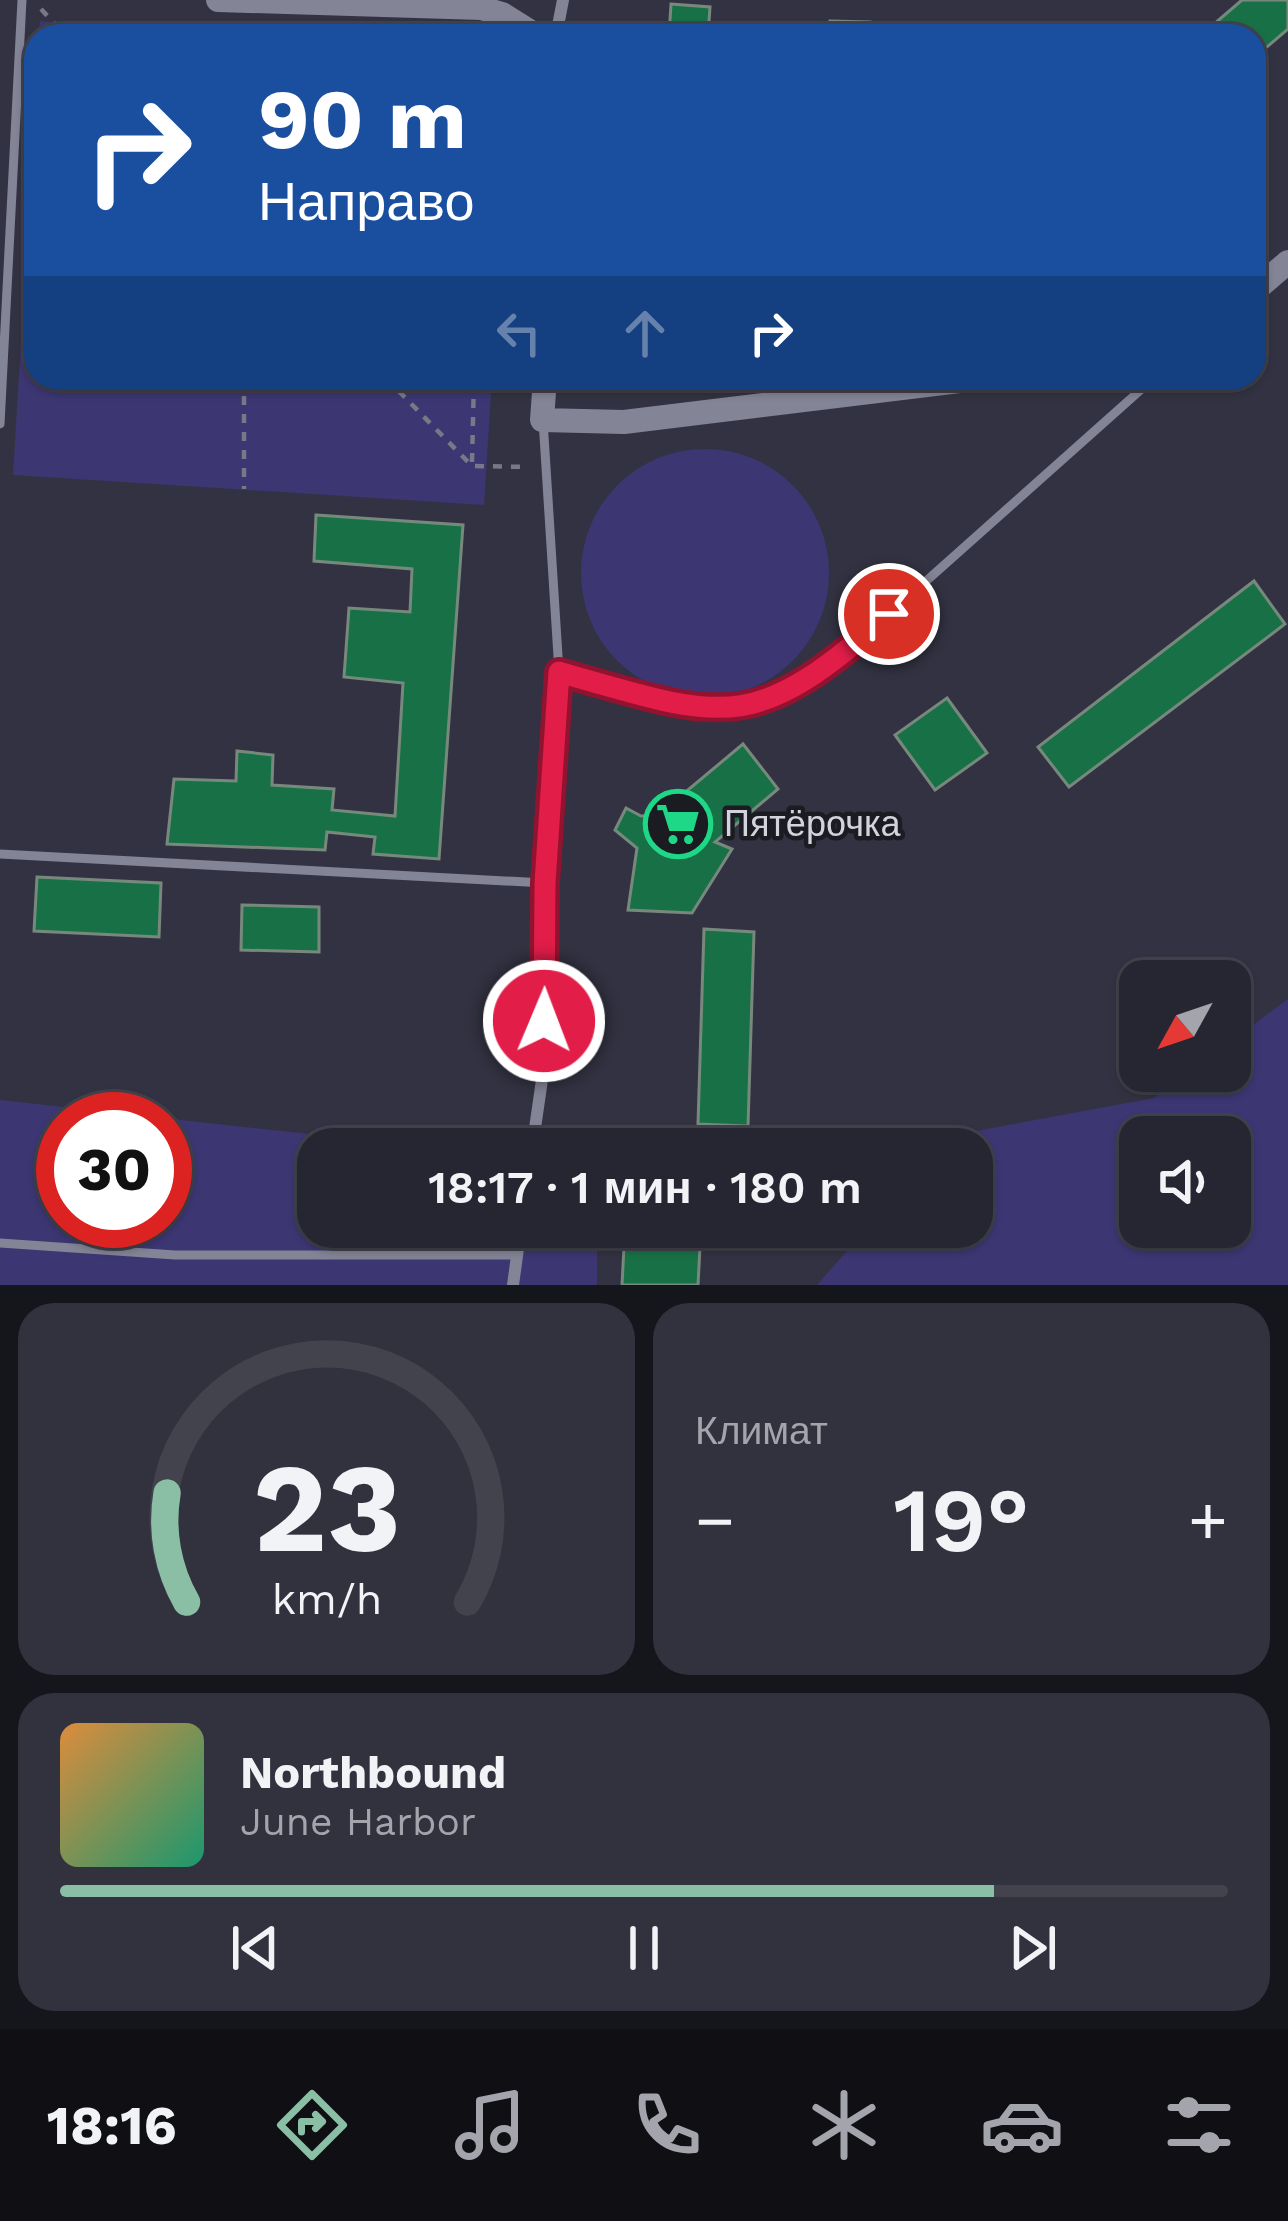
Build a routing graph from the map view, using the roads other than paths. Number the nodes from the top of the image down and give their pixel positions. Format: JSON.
{"nodes":[{"id":1,"x":22,"y":0,"type":"edge"},
{"id":2,"x":218,"y":0,"type":"edge"},
{"id":3,"x":518,"y":24,"type":"edge"},
{"id":4,"x":544,"y":390,"type":"edge"},
{"id":5,"x":886,"y":390,"type":"edge"},
{"id":6,"x":1141,"y":390,"type":"edge"},
{"id":7,"x":542,"y":420,"type":"junction"},
{"id":8,"x":0,"y":424,"type":"edge"},
{"id":9,"x":559,"y":672,"type":"junction"},
{"id":10,"x":0,"y":854,"type":"edge"},
{"id":11,"x":545,"y":883,"type":"junction"},
{"id":12,"x":535,"y":1128,"type":"edge"},
{"id":13,"x":0,"y":1244,"type":"edge"},
{"id":14,"x":518,"y":1248,"type":"edge"},
{"id":15,"x":517,"y":1255,"type":"junction"},
{"id":16,"x":513,"y":1285,"type":"edge"}],
"edges":[{"from":1,"to":8,"type":"lane"},
{"from":2,"to":3,"type":"main road"},
{"from":4,"to":7,"type":"main road"},
{"from":5,"to":7,"type":"main road"},
{"from":6,"to":9,"type":"lane"},
{"from":7,"to":9,"type":"lane"},
{"from":9,"to":11,"type":"lane"},
{"from":10,"to":11,"type":"lane"},
{"from":11,"to":12,"type":"street"},
{"from":13,"to":15,"type":"lane"},
{"from":14,"to":15,"type":"street"},
{"from":15,"to":16,"type":"street"}]}
